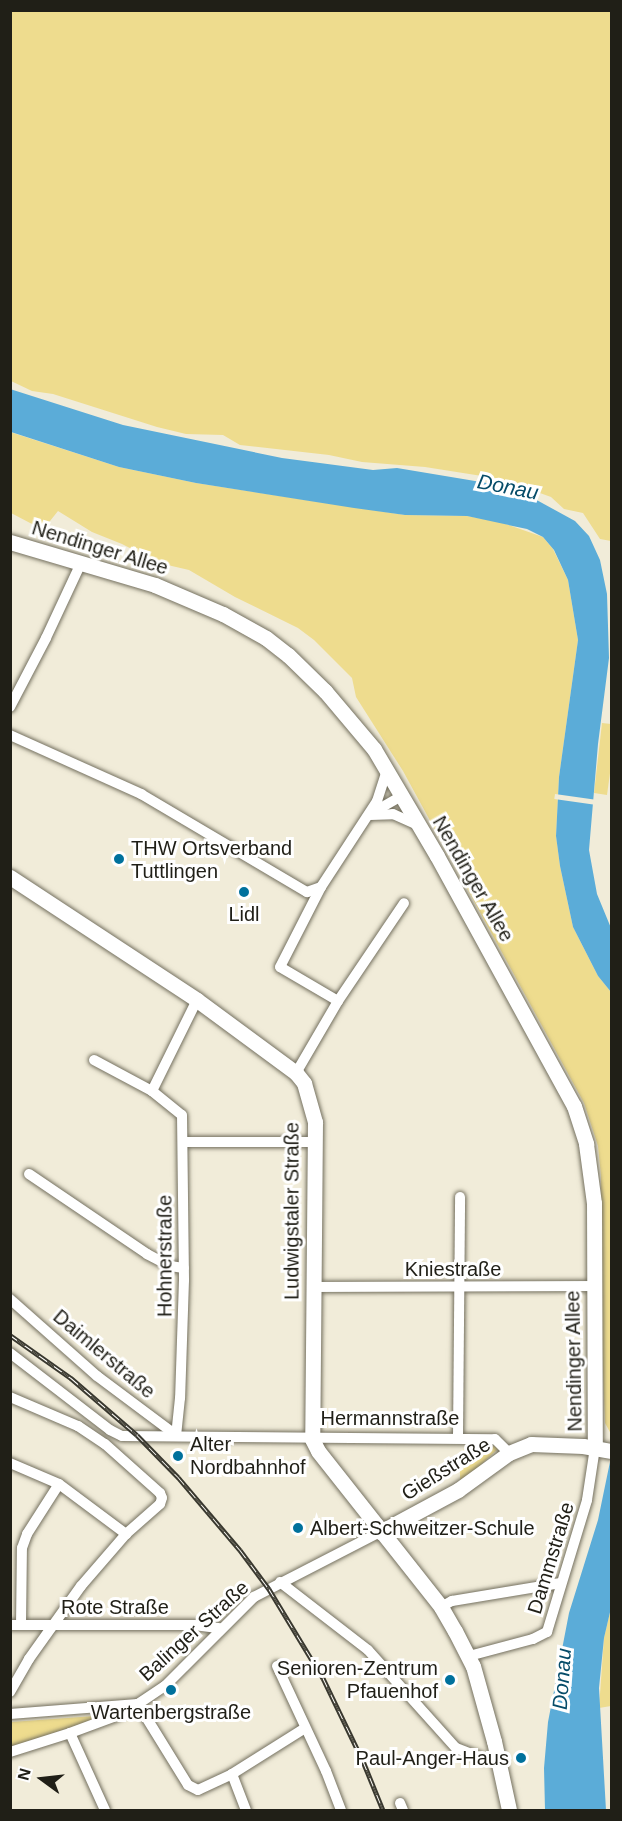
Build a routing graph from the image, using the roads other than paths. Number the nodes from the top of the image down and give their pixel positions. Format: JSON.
{"nodes":[{"id":1,"x":10,"y":542,"type":"edge"},
{"id":2,"x":81,"y":563,"type":"junction"},
{"id":3,"x":10,"y":707,"type":"edge"},
{"id":4,"x":10,"y":735,"type":"edge"},
{"id":5,"x":387,"y":771,"type":"junction"},
{"id":6,"x":401,"y":796,"type":"junction"},
{"id":7,"x":377,"y":801,"type":"junction"},
{"id":8,"x":370,"y":815,"type":"junction"},
{"id":9,"x":418,"y":826,"type":"junction"},
{"id":10,"x":10,"y":877,"type":"edge"},
{"id":11,"x":321,"y":887,"type":"junction"},
{"id":12,"x":404,"y":903,"type":"dead end"},
{"id":13,"x":197,"y":1000,"type":"junction"},
{"id":14,"x":338,"y":1001,"type":"junction"},
{"id":15,"x":94,"y":1060,"type":"dead end"},
{"id":16,"x":296,"y":1073,"type":"junction"},
{"id":17,"x":152,"y":1091,"type":"junction"},
{"id":18,"x":184,"y":1142,"type":"junction"},
{"id":19,"x":314,"y":1142,"type":"junction"},
{"id":20,"x":29,"y":1174,"type":"dead end"},
{"id":21,"x":460,"y":1197,"type":"dead end"},
{"id":22,"x":184,"y":1268,"type":"junction"},
{"id":23,"x":593,"y":1286,"type":"junction"},
{"id":24,"x":314,"y":1287,"type":"junction"},
{"id":25,"x":459,"y":1287,"type":"junction"},
{"id":26,"x":10,"y":1299,"type":"edge"},
{"id":27,"x":10,"y":1353,"type":"edge"},
{"id":28,"x":10,"y":1397,"type":"edge"},
{"id":29,"x":176,"y":1435,"type":"junction"},
{"id":30,"x":458,"y":1438,"type":"junction"},
{"id":31,"x":312,"y":1439,"type":"junction"},
{"id":32,"x":596,"y":1448,"type":"junction"},
{"id":33,"x":612,"y":1451,"type":"edge"},
{"id":34,"x":509,"y":1453,"type":"junction"},
{"id":35,"x":10,"y":1463,"type":"edge"},
{"id":36,"x":59,"y":1484,"type":"junction"},
{"id":37,"x":380,"y":1532,"type":"junction"},
{"id":38,"x":126,"y":1534,"type":"junction"},
{"id":39,"x":10,"y":1542,"type":"edge"},
{"id":40,"x":22,"y":1548,"type":"junction"},
{"id":41,"x":561,"y":1583,"type":"junction"},
{"id":42,"x":278,"y":1584,"type":"junction"},
{"id":43,"x":441,"y":1607,"type":"junction"},
{"id":44,"x":16,"y":1625,"type":"edge"},
{"id":45,"x":54,"y":1625,"type":"junction"},
{"id":46,"x":220,"y":1628,"type":"junction"},
{"id":47,"x":469,"y":1656,"type":"junction"},
{"id":48,"x":277,"y":1666,"type":"dead end"},
{"id":49,"x":10,"y":1692,"type":"edge"},
{"id":50,"x":138,"y":1704,"type":"junction"},
{"id":51,"x":10,"y":1713,"type":"edge"},
{"id":52,"x":305,"y":1728,"type":"junction"},
{"id":53,"x":70,"y":1733,"type":"junction"},
{"id":54,"x":10,"y":1752,"type":"edge"},
{"id":55,"x":485,"y":1760,"type":"dead end"},
{"id":56,"x":232,"y":1774,"type":"junction"},
{"id":57,"x":105,"y":1810,"type":"edge"},
{"id":58,"x":246,"y":1810,"type":"edge"},
{"id":59,"x":341,"y":1810,"type":"edge"},
{"id":60,"x":509,"y":1810,"type":"edge"}],
"edges":[{"from":1,"to":2,"type":"street","name":"Nendinger Allee"},
{"from":2,"to":3,"type":"street"},
{"from":2,"to":5,"type":"street","name":"Nendinger Allee"},
{"from":4,"to":11,"type":"street"},
{"from":5,"to":6,"type":"street","name":"Nendinger Allee"},
{"from":5,"to":7,"type":"street"},
{"from":6,"to":7,"type":"street"},
{"from":6,"to":8,"type":"street"},
{"from":6,"to":9,"type":"street","name":"Nendinger Allee"},
{"from":7,"to":8,"type":"street"},
{"from":8,"to":9,"type":"street"},
{"from":8,"to":11,"type":"street"},
{"from":9,"to":23,"type":"street","name":"Nendinger Allee"},
{"from":10,"to":13,"type":"street","name":"Ludwigstaler Straße"},
{"from":11,"to":14,"type":"street"},
{"from":12,"to":14,"type":"street"},
{"from":13,"to":16,"type":"street","name":"Ludwigstaler Straße"},
{"from":13,"to":17,"type":"street"},
{"from":14,"to":16,"type":"street"},
{"from":15,"to":17,"type":"street","name":"Hohnerstraße"},
{"from":16,"to":19,"type":"street","name":"Ludwigstaler Straße"},
{"from":17,"to":18,"type":"street","name":"Hohnerstraße"},
{"from":18,"to":19,"type":"street"},
{"from":18,"to":22,"type":"street","name":"Hohnerstraße"},
{"from":19,"to":24,"type":"street","name":"Ludwigstaler Straße"},
{"from":20,"to":22,"type":"street"},
{"from":21,"to":25,"type":"street"},
{"from":22,"to":29,"type":"street","name":"Hohnerstraße"},
{"from":23,"to":25,"type":"street","name":"Kniestraße"},
{"from":23,"to":32,"type":"street","name":"Nendinger Allee"},
{"from":24,"to":25,"type":"street","name":"Kniestraße"},
{"from":24,"to":31,"type":"street","name":"Ludwigstaler Straße"},
{"from":25,"to":30,"type":"street"},
{"from":26,"to":29,"type":"street","name":"Daimlerstraße"},
{"from":27,"to":29,"type":"street","name":"Hermannstraße"},
{"from":28,"to":38,"type":"street"},
{"from":29,"to":31,"type":"street","name":"Hermannstraße"},
{"from":30,"to":31,"type":"street","name":"Hermannstraße"},
{"from":30,"to":34,"type":"street","name":"Hermannstraße"},
{"from":31,"to":37,"type":"street"},
{"from":32,"to":33,"type":"street"},
{"from":32,"to":34,"type":"street"},
{"from":32,"to":41,"type":"street","name":"Dammstraße"},
{"from":34,"to":37,"type":"street","name":"Gießstraße"},
{"from":35,"to":36,"type":"street"},
{"from":36,"to":38,"type":"street"},
{"from":36,"to":40,"type":"street"},
{"from":37,"to":42,"type":"street","name":"Gießstraße"},
{"from":37,"to":43,"type":"street"},
{"from":38,"to":45,"type":"street"},
{"from":39,"to":40,"type":"street"},
{"from":40,"to":44,"type":"street"},
{"from":41,"to":43,"type":"street"},
{"from":41,"to":47,"type":"street","name":"Dammstraße"},
{"from":42,"to":46,"type":"street","name":"Balinger Straße"},
{"from":42,"to":55,"type":"street"},
{"from":43,"to":47,"type":"street"},
{"from":44,"to":45,"type":"street","name":"Rote Straße"},
{"from":45,"to":46,"type":"street","name":"Rote Straße"},
{"from":45,"to":49,"type":"street"},
{"from":46,"to":50,"type":"street","name":"Balinger Straße"},
{"from":47,"to":60,"type":"street"},
{"from":48,"to":52,"type":"street"},
{"from":50,"to":51,"type":"street","name":"Balinger Straße"},
{"from":50,"to":53,"type":"street","name":"Balinger Straße"},
{"from":50,"to":56,"type":"street"},
{"from":52,"to":56,"type":"street"},
{"from":52,"to":59,"type":"street"},
{"from":53,"to":54,"type":"street","name":"Balinger Straße"},
{"from":53,"to":57,"type":"street"},
{"from":56,"to":58,"type":"street"}]}
